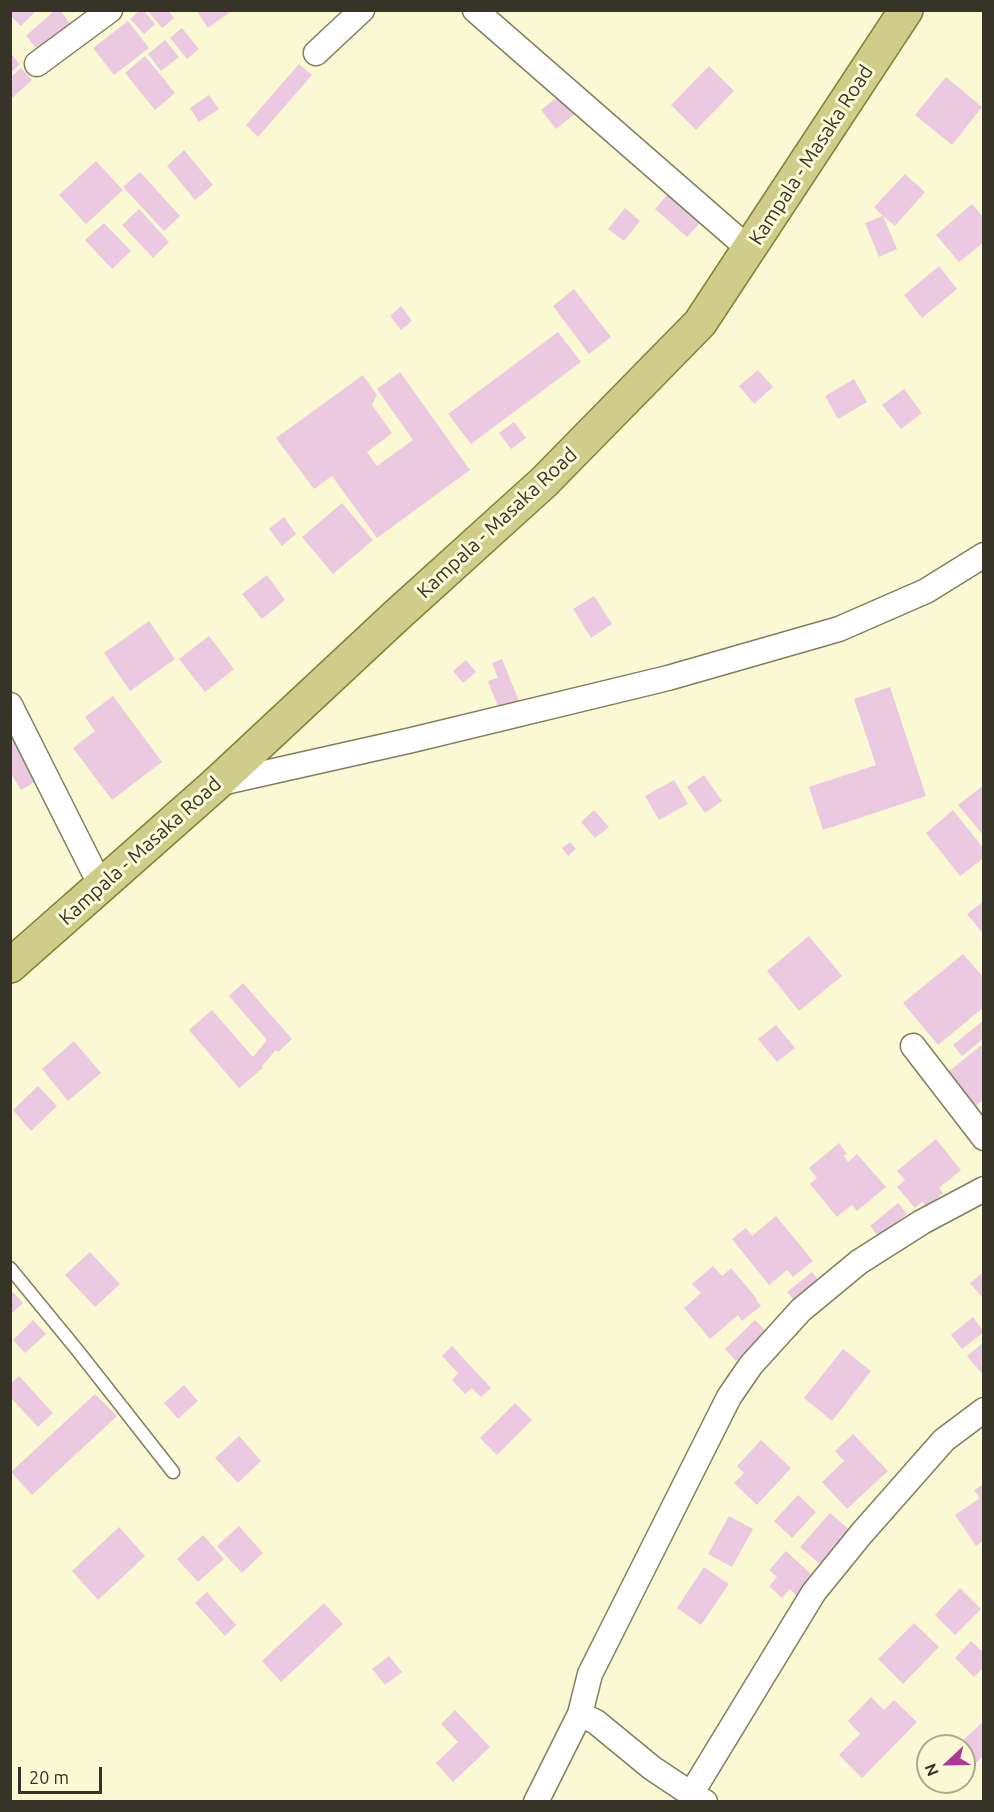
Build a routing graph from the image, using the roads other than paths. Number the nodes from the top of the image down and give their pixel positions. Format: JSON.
{"nodes":[{"id":1,"x":110,"y":10,"type":"edge"},
{"id":2,"x":362,"y":10,"type":"edge"},
{"id":3,"x":475,"y":10,"type":"edge"},
{"id":4,"x":906,"y":10,"type":"edge"},
{"id":5,"x":316,"y":53,"type":"dead end"},
{"id":6,"x":37,"y":64,"type":"dead end"},
{"id":7,"x":749,"y":249,"type":"junction"},
{"id":8,"x":984,"y":555,"type":"edge"},
{"id":9,"x":10,"y":705,"type":"edge"},
{"id":10,"x":216,"y":783,"type":"junction"},
{"id":11,"x":101,"y":886,"type":"junction"},
{"id":12,"x":10,"y":966,"type":"edge"},
{"id":13,"x":913,"y":1046,"type":"dead end"},
{"id":14,"x":984,"y":1138,"type":"edge"},
{"id":15,"x":984,"y":1189,"type":"edge"},
{"id":16,"x":10,"y":1268,"type":"edge"},
{"id":17,"x":984,"y":1410,"type":"edge"},
{"id":18,"x":173,"y":1472,"type":"dead end"},
{"id":19,"x":580,"y":1714,"type":"junction"},
{"id":20,"x":698,"y":1798,"type":"edge"},
{"id":21,"x":536,"y":1802,"type":"edge"}],
"edges":[{"from":1,"to":6,"type":"street"},
{"from":2,"to":5,"type":"street"},
{"from":3,"to":7,"type":"street"},
{"from":4,"to":7,"type":"main road","name":"Kampala - Masaka Road"},
{"from":7,"to":10,"type":"main road","name":"Kampala - Masaka Road"},
{"from":8,"to":10,"type":"street"},
{"from":9,"to":11,"type":"street"},
{"from":10,"to":11,"type":"main road","name":"Kampala - Masaka Road"},
{"from":11,"to":12,"type":"main road","name":"Kampala - Masaka Road"},
{"from":13,"to":14,"type":"street"},
{"from":15,"to":19,"type":"street"},
{"from":16,"to":18,"type":"lane"},
{"from":17,"to":20,"type":"street"},
{"from":19,"to":20,"type":"street"},
{"from":19,"to":21,"type":"street"}]}
